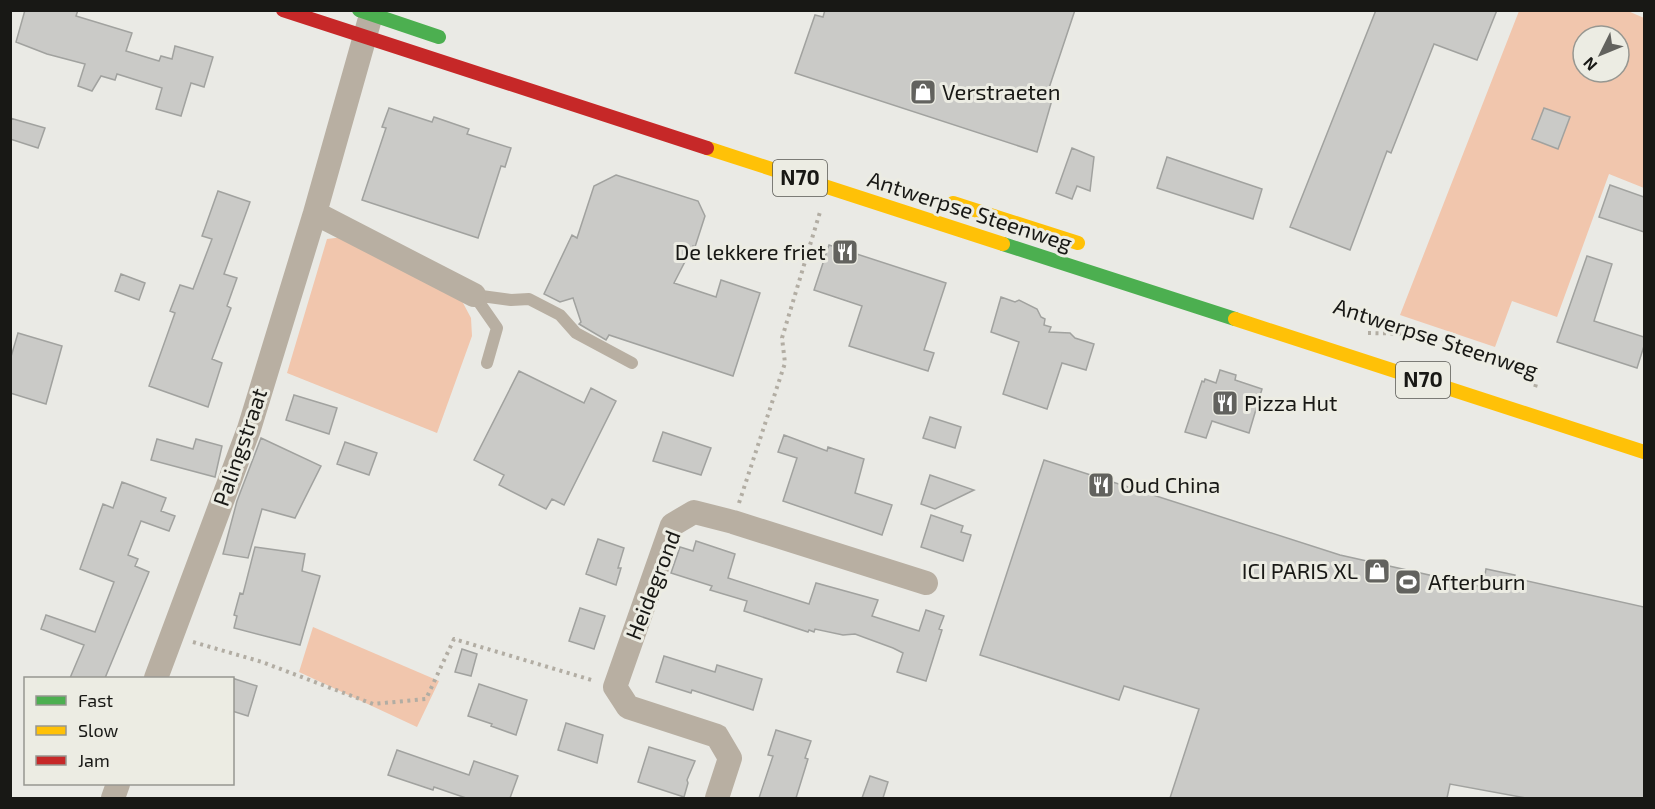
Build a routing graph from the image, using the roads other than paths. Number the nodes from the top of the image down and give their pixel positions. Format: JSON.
{"nodes":[{"id":1,"x":283,"y":10,"type":"edge"},
{"id":2,"x":365,"y":20,"type":"edge"},
{"id":3,"x":448,"y":40,"type":"dead end"},
{"id":4,"x":935,"y":197,"type":"dead end"},
{"id":5,"x":315,"y":213,"type":"junction"},
{"id":6,"x":1092,"y":248,"type":"dead end"},
{"id":7,"x":474,"y":295,"type":"junction"},
{"id":8,"x":487,"y":363,"type":"dead end"},
{"id":9,"x":632,"y":363,"type":"dead end"},
{"id":10,"x":1644,"y":452,"type":"edge"},
{"id":11,"x":926,"y":583,"type":"dead end"},
{"id":12,"x":156,"y":677,"type":"edge"},
{"id":13,"x":717,"y":798,"type":"edge"}],
"edges":[{"from":1,"to":2,"type":"main road","name":"Antwerpse Steenweg","number":"N70"},
{"from":2,"to":3,"type":"main road","name":"Antwerpse Steenweg","number":"N70"},
{"from":2,"to":5,"type":"street","name":"Palingstraat"},
{"from":2,"to":10,"type":"main road","name":"Antwerpse Steenweg","number":"N70"},
{"from":4,"to":6,"type":"main road","name":"Antwerpse Steenweg"},
{"from":5,"to":7,"type":"street"},
{"from":5,"to":12,"type":"street","name":"Palingstraat"},
{"from":7,"to":8,"type":"lane"},
{"from":7,"to":9,"type":"lane"},
{"from":11,"to":13,"type":"street","name":"Heidegrond"}]}
